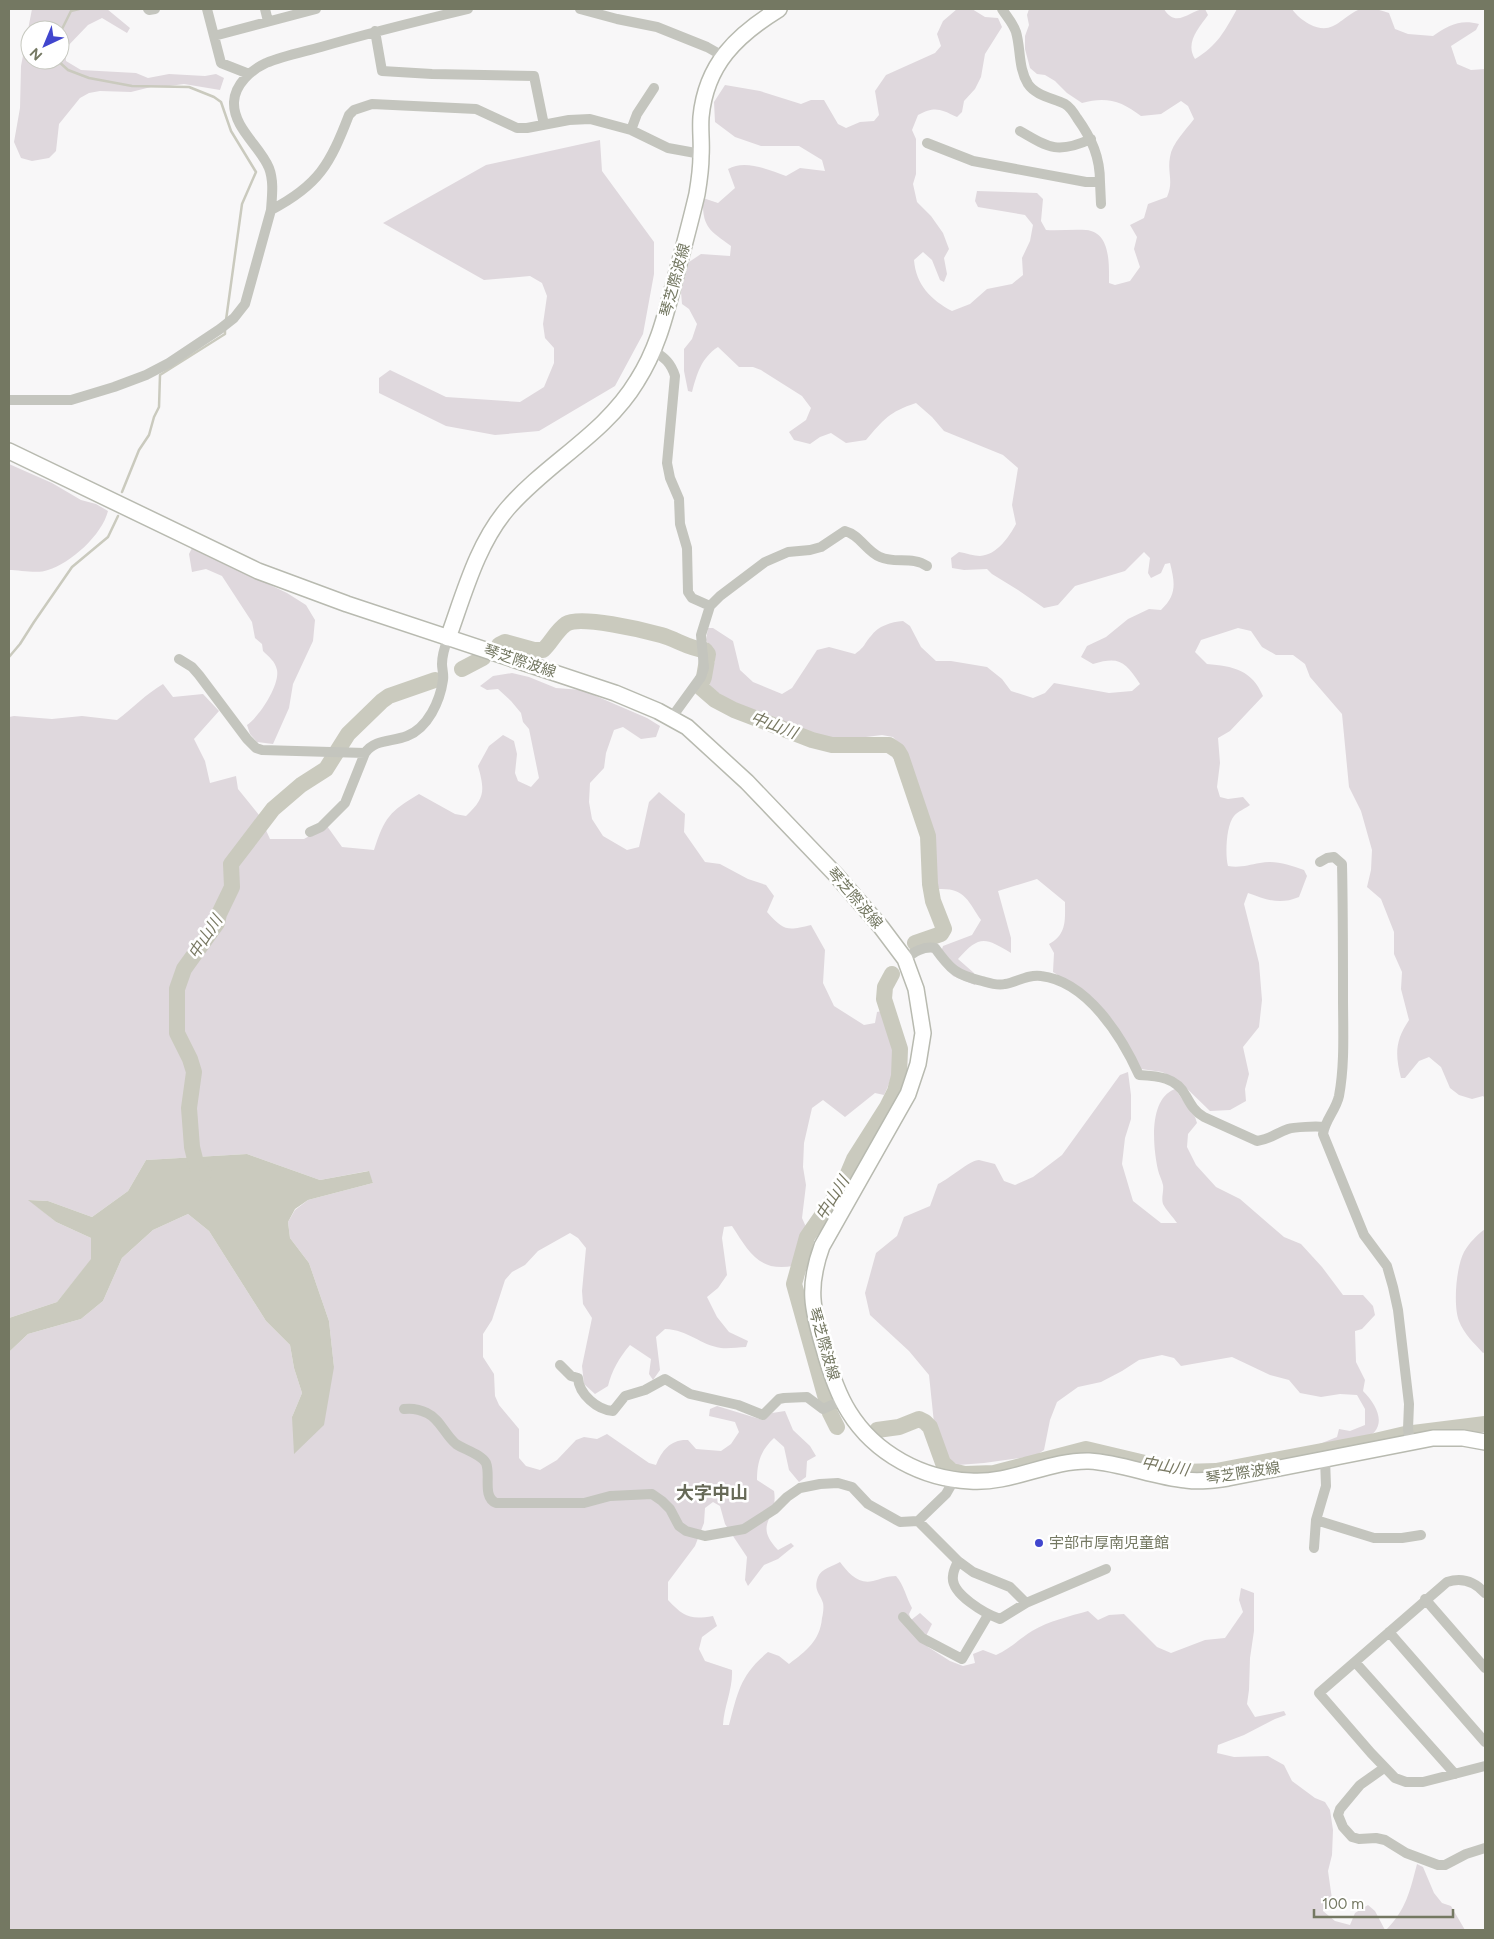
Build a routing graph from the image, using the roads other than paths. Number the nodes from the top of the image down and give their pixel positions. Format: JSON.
{"nodes":[{"id":1,"x":148,"y":9,"type":"edge"},
{"id":2,"x":155,"y":9,"type":"edge"},
{"id":3,"x":206,"y":9,"type":"edge"},
{"id":4,"x":265,"y":9,"type":"edge"},
{"id":5,"x":316,"y":9,"type":"edge"},
{"id":6,"x":468,"y":9,"type":"edge"},
{"id":7,"x":580,"y":9,"type":"edge"},
{"id":8,"x":779,"y":9,"type":"edge"},
{"id":9,"x":1002,"y":9,"type":"edge"},
{"id":10,"x":268,"y":21,"type":"junction"},
{"id":11,"x":375,"y":31,"type":"junction"},
{"id":12,"x":214,"y":36,"type":"junction"},
{"id":13,"x":723,"y":56,"type":"junction"},
{"id":14,"x":249,"y":74,"type":"junction"},
{"id":15,"x":654,"y":88,"type":"dead end"},
{"id":16,"x":544,"y":125,"type":"junction"},
{"id":17,"x":631,"y":130,"type":"junction"},
{"id":18,"x":1020,"y":131,"type":"dead end"},
{"id":19,"x":1091,"y":139,"type":"junction"},
{"id":20,"x":927,"y":143,"type":"dead end"},
{"id":21,"x":701,"y":154,"type":"junction"},
{"id":22,"x":1100,"y":182,"type":"junction"},
{"id":23,"x":1101,"y":204,"type":"dead end"},
{"id":24,"x":270,"y":210,"type":"junction"},
{"id":25,"x":654,"y":351,"type":"junction"},
{"id":26,"x":9,"y":400,"type":"edge"},
{"id":27,"x":9,"y":451,"type":"edge"},
{"id":28,"x":927,"y":566,"type":"dead end"},
{"id":29,"x":710,"y":606,"type":"junction"},
{"id":30,"x":448,"y":638,"type":"junction"},
{"id":31,"x":178,"y":659,"type":"dead end"},
{"id":32,"x":672,"y":717,"type":"junction"},
{"id":33,"x":365,"y":753,"type":"junction"},
{"id":34,"x":310,"y":832,"type":"dead end"},
{"id":35,"x":1320,"y":862,"type":"dead end"},
{"id":36,"x":905,"y":959,"type":"junction"},
{"id":37,"x":1324,"y":1127,"type":"junction"},
{"id":38,"x":560,"y":1365,"type":"dead end"},
{"id":39,"x":843,"y":1400,"type":"junction"},
{"id":40,"x":404,"y":1409,"type":"dead end"},
{"id":41,"x":1409,"y":1436,"type":"junction"},
{"id":42,"x":1485,"y":1442,"type":"edge"},
{"id":43,"x":1325,"y":1459,"type":"junction"},
{"id":44,"x":954,"y":1480,"type":"junction"},
{"id":45,"x":1316,"y":1520,"type":"junction"},
{"id":46,"x":918,"y":1521,"type":"junction"},
{"id":47,"x":1421,"y":1535,"type":"dead end"},
{"id":48,"x":1314,"y":1548,"type":"dead end"},
{"id":49,"x":958,"y":1561,"type":"junction"},
{"id":50,"x":1106,"y":1569,"type":"dead end"},
{"id":51,"x":1485,"y":1593,"type":"edge"},
{"id":52,"x":1426,"y":1599,"type":"junction"},
{"id":53,"x":1026,"y":1603,"type":"junction"},
{"id":54,"x":988,"y":1615,"type":"junction"},
{"id":55,"x":903,"y":1617,"type":"dead end"},
{"id":56,"x":1389,"y":1632,"type":"junction"},
{"id":57,"x":1355,"y":1662,"type":"junction"},
{"id":58,"x":1485,"y":1668,"type":"edge"},
{"id":59,"x":1485,"y":1742,"type":"edge"},
{"id":60,"x":1485,"y":1766,"type":"edge"},
{"id":61,"x":1384,"y":1768,"type":"junction"},
{"id":62,"x":1455,"y":1774,"type":"junction"},
{"id":63,"x":1485,"y":1848,"type":"edge"}],
"edges":[{"from":1,"to":2,"type":"street"},
{"from":3,"to":12,"type":"street"},
{"from":4,"to":10,"type":"street"},
{"from":5,"to":10,"type":"street"},
{"from":6,"to":11,"type":"street"},
{"from":7,"to":13,"type":"street"},
{"from":8,"to":13,"type":"main road","name":"琴芝際波線"},
{"from":9,"to":19,"type":"street"},
{"from":10,"to":12,"type":"street"},
{"from":11,"to":14,"type":"street"},
{"from":11,"to":16,"type":"street"},
{"from":12,"to":14,"type":"street"},
{"from":13,"to":21,"type":"main road","name":"琴芝際波線"},
{"from":14,"to":24,"type":"street"},
{"from":15,"to":17,"type":"street"},
{"from":16,"to":17,"type":"street"},
{"from":16,"to":24,"type":"street"},
{"from":17,"to":21,"type":"street"},
{"from":18,"to":19,"type":"street"},
{"from":19,"to":22,"type":"street"},
{"from":20,"to":22,"type":"street"},
{"from":21,"to":25,"type":"main road","name":"琴芝際波線"},
{"from":22,"to":23,"type":"street"},
{"from":24,"to":26,"type":"street"},
{"from":25,"to":29,"type":"street"},
{"from":25,"to":30,"type":"main road","name":"琴芝際波線"},
{"from":27,"to":30,"type":"main road"},
{"from":28,"to":29,"type":"street"},
{"from":29,"to":32,"type":"street"},
{"from":30,"to":32,"type":"main road","name":"琴芝際波線"},
{"from":30,"to":33,"type":"street"},
{"from":31,"to":33,"type":"street"},
{"from":32,"to":36,"type":"main road","name":"琴芝際波線"},
{"from":33,"to":34,"type":"street"},
{"from":35,"to":37,"type":"street"},
{"from":36,"to":37,"type":"street"},
{"from":36,"to":39,"type":"main road","name":"琴芝際波線"},
{"from":37,"to":41,"type":"street"},
{"from":38,"to":39,"type":"street"},
{"from":39,"to":44,"type":"main road","name":"琴芝際波線"},
{"from":40,"to":46,"type":"street"},
{"from":41,"to":42,"type":"main road","name":"琴芝際波線"},
{"from":41,"to":43,"type":"main road","name":"琴芝際波線"},
{"from":43,"to":44,"type":"main road","name":"琴芝際波線"},
{"from":43,"to":45,"type":"street"},
{"from":44,"to":46,"type":"street"},
{"from":45,"to":47,"type":"street"},
{"from":45,"to":48,"type":"street"},
{"from":46,"to":49,"type":"street"},
{"from":49,"to":53,"type":"street"},
{"from":49,"to":54,"type":"street"},
{"from":50,"to":53,"type":"street"},
{"from":51,"to":52,"type":"street"},
{"from":52,"to":56,"type":"street"},
{"from":52,"to":58,"type":"street"},
{"from":53,"to":54,"type":"street"},
{"from":54,"to":55,"type":"street"},
{"from":56,"to":57,"type":"street"},
{"from":56,"to":59,"type":"street"},
{"from":57,"to":61,"type":"street"},
{"from":57,"to":62,"type":"street"},
{"from":60,"to":62,"type":"street"},
{"from":61,"to":62,"type":"street"},
{"from":61,"to":63,"type":"street"}]}
